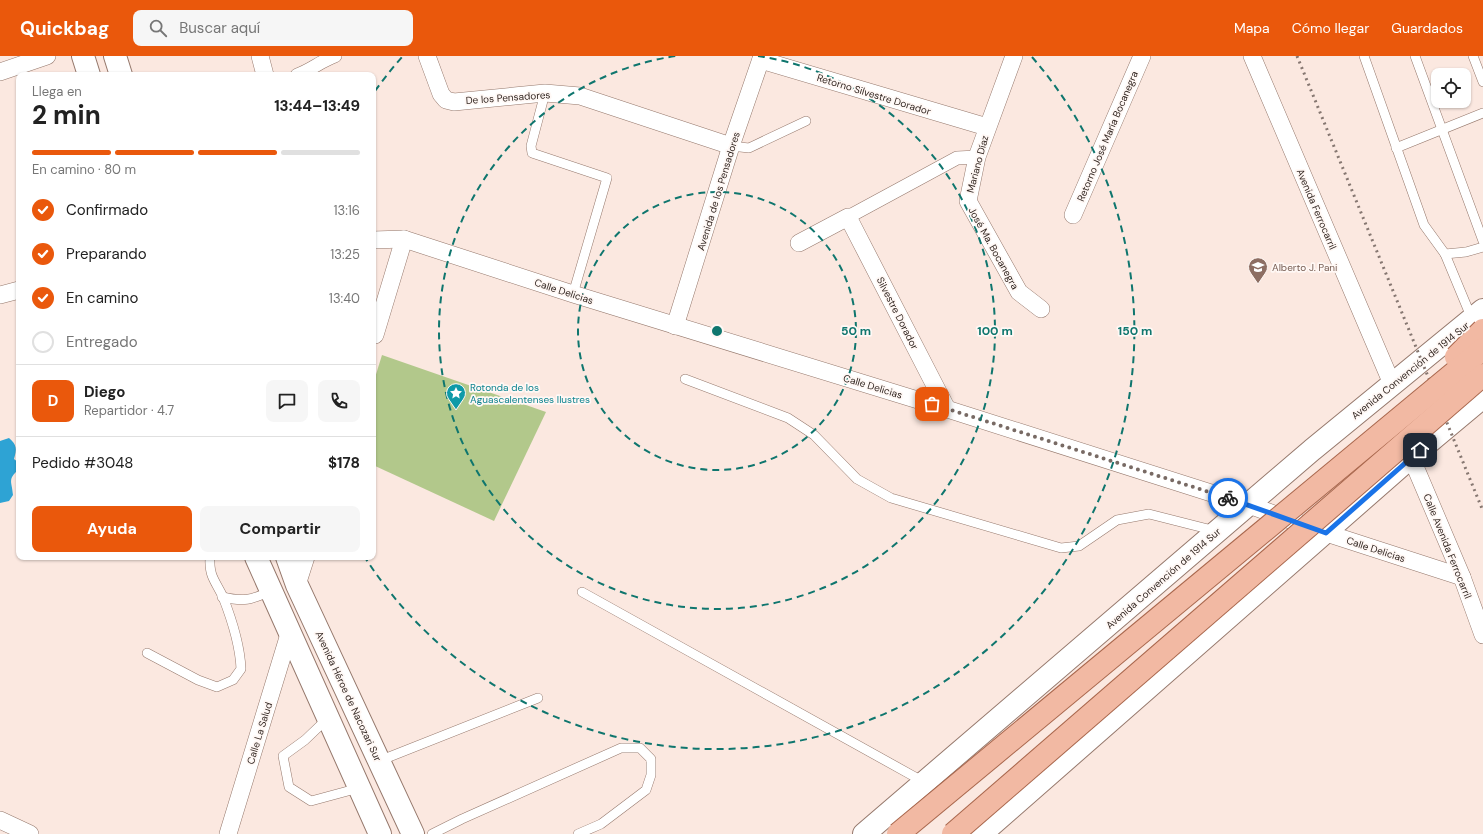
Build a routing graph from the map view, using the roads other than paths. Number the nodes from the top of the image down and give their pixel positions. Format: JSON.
{"nodes":[{"id":1,"x":47,"y":56,"type":"edge"},
{"id":2,"x":83,"y":56,"type":"edge"},
{"id":3,"x":115,"y":56,"type":"edge"},
{"id":4,"x":260,"y":56,"type":"edge"},
{"id":5,"x":335,"y":56,"type":"edge"},
{"id":6,"x":427,"y":56,"type":"edge"},
{"id":7,"x":1014,"y":56,"type":"edge"},
{"id":8,"x":1142,"y":56,"type":"edge"},
{"id":9,"x":1252,"y":56,"type":"edge"},
{"id":10,"x":1364,"y":56,"type":"edge"},
{"id":11,"x":1415,"y":56,"type":"edge"},
{"id":12,"x":1473,"y":56,"type":"edge"},
{"id":13,"x":762,"y":58,"type":"edge"},
{"id":14,"x":0,"y":72,"type":"edge"},
{"id":15,"x":88,"y":72,"type":"edge"},
{"id":16,"x":120,"y":72,"type":"edge"},
{"id":17,"x":264,"y":72,"type":"edge"},
{"id":18,"x":305,"y":72,"type":"edge"},
{"id":19,"x":1483,"y":82,"type":"edge"},
{"id":20,"x":545,"y":93,"type":"junction"},
{"id":21,"x":1483,"y":113,"type":"edge"},
{"id":22,"x":806,"y":121,"type":"dead end"},
{"id":23,"x":987,"y":127,"type":"junction"},
{"id":24,"x":1443,"y":129,"type":"junction"},
{"id":25,"x":731,"y":146,"type":"junction"},
{"id":26,"x":1396,"y":148,"type":"junction"},
{"id":27,"x":978,"y":157,"type":"junction"},
{"id":28,"x":968,"y":201,"type":"joint"},
{"id":29,"x":1073,"y":215,"type":"dead end"},
{"id":30,"x":848,"y":217,"type":"junction"},
{"id":31,"x":404,"y":239,"type":"junction"},
{"id":32,"x":376,"y":240,"type":"edge"},
{"id":33,"x":1483,"y":241,"type":"edge"},
{"id":34,"x":799,"y":243,"type":"dead end"},
{"id":35,"x":1483,"y":247,"type":"edge"},
{"id":36,"x":1444,"y":254,"type":"junction"},
{"id":37,"x":16,"y":291,"type":"edge"},
{"id":38,"x":573,"y":294,"type":"junction"},
{"id":39,"x":0,"y":295,"type":"edge"},
{"id":40,"x":1041,"y":309,"type":"dead end"},
{"id":41,"x":1479,"y":320,"type":"edge"},
{"id":42,"x":675,"y":326,"type":"junction"},
{"id":43,"x":376,"y":331,"type":"edge"},
{"id":44,"x":1441,"y":345,"type":"junction"},
{"id":45,"x":1483,"y":350,"type":"edge"},
{"id":46,"x":1483,"y":375,"type":"edge"},
{"id":47,"x":685,"y":379,"type":"dead end"},
{"id":48,"x":1441,"y":383,"type":"junction"},
{"id":49,"x":1392,"y":384,"type":"junction"},
{"id":50,"x":1482,"y":400,"type":"edge"},
{"id":51,"x":947,"y":409,"type":"junction"},
{"id":52,"x":1312,"y":450,"type":"junction"},
{"id":53,"x":1411,"y":458,"type":"junction"},
{"id":54,"x":1362,"y":502,"type":"junction"},
{"id":55,"x":1249,"y":505,"type":"junction"},
{"id":56,"x":1217,"y":532,"type":"junction"},
{"id":57,"x":1326,"y":533,"type":"junction"},
{"id":58,"x":210,"y":560,"type":"edge"},
{"id":59,"x":257,"y":560,"type":"edge"},
{"id":60,"x":288,"y":560,"type":"edge"},
{"id":61,"x":305,"y":560,"type":"edge"},
{"id":62,"x":1462,"y":577,"type":"junction"},
{"id":63,"x":297,"y":585,"type":"junction"},
{"id":64,"x":271,"y":590,"type":"junction"},
{"id":65,"x":582,"y":592,"type":"dead end"},
{"id":66,"x":222,"y":597,"type":"junction"},
{"id":67,"x":290,"y":631,"type":"junction"},
{"id":68,"x":1483,"y":635,"type":"edge"},
{"id":69,"x":147,"y":653,"type":"dead end"},
{"id":70,"x":538,"y":698,"type":"dead end"},
{"id":71,"x":328,"y":718,"type":"junction"},
{"id":72,"x":379,"y":761,"type":"junction"},
{"id":73,"x":924,"y":782,"type":"junction"},
{"id":74,"x":361,"y":788,"type":"junction"},
{"id":75,"x":0,"y":820,"type":"edge"},
{"id":76,"x":30,"y":834,"type":"edge"},
{"id":77,"x":228,"y":834,"type":"edge"},
{"id":78,"x":380,"y":834,"type":"edge"},
{"id":79,"x":413,"y":834,"type":"edge"},
{"id":80,"x":432,"y":834,"type":"edge"},
{"id":81,"x":578,"y":834,"type":"edge"},
{"id":82,"x":864,"y":834,"type":"edge"},
{"id":83,"x":898,"y":834,"type":"edge"},
{"id":84,"x":953,"y":834,"type":"edge"},
{"id":85,"x":981,"y":834,"type":"edge"}],
"edges":[{"from":1,"to":14,"type":"street"},
{"from":2,"to":15,"type":"main road"},
{"from":3,"to":16,"type":"main road"},
{"from":4,"to":17,"type":"street"},
{"from":5,"to":18,"type":"street"},
{"from":6,"to":20,"type":"street","name":"De los Pensadores"},
{"from":7,"to":23,"type":"street","name":"Mariano Díaz"},
{"from":8,"to":29,"type":"street","name":"Retorno José María Bocanegra"},
{"from":9,"to":49,"type":"street","name":"Avenida Ferrocarril"},
{"from":10,"to":26,"type":"lane"},
{"from":11,"to":24,"type":"lane"},
{"from":12,"to":19,"type":"lane"},
{"from":13,"to":23,"type":"street","name":"Retorno Silvestre Dorador"},
{"from":13,"to":25,"type":"street","name":"Avenida de los Pensadores"},
{"from":20,"to":25,"type":"street","name":"De los Pensadores"},
{"from":20,"to":38,"type":"lane"},
{"from":21,"to":24,"type":"lane"},
{"from":22,"to":25,"type":"lane"},
{"from":23,"to":27,"type":"street","name":"Mariano Díaz"},
{"from":24,"to":26,"type":"lane"},
{"from":24,"to":33,"type":"lane"},
{"from":25,"to":42,"type":"street","name":"Avenida de los Pensadores"},
{"from":26,"to":36,"type":"lane"},
{"from":27,"to":28,"type":"street","name":"Mariano Díaz"},
{"from":27,"to":30,"type":"street"},
{"from":28,"to":40,"type":"street","name":"José Ma. Bocanegra"},
{"from":30,"to":34,"type":"street"},
{"from":30,"to":51,"type":"street","name":"Silvestre Dorador"},
{"from":31,"to":32,"type":"street","name":"Calle Delicias"},
{"from":31,"to":38,"type":"street","name":"Calle Delicias"},
{"from":31,"to":43,"type":"street"},
{"from":35,"to":36,"type":"lane"},
{"from":36,"to":41,"type":"lane"},
{"from":37,"to":39,"type":"street"},
{"from":38,"to":42,"type":"street","name":"Calle Delicias"},
{"from":41,"to":44,"type":"main road","name":"Avenida Convención de 1914 Sur"},
{"from":41,"to":48,"type":"main road","bridge":true},
{"from":42,"to":51,"type":"street","name":"Calle Delicias"},
{"from":44,"to":46,"type":"main road"},
{"from":44,"to":49,"type":"main road","name":"Avenida Convención de 1914 Sur"},
{"from":45,"to":48,"type":"main road","bridge":true},
{"from":46,"to":84,"type":"main road","bridge":true},
{"from":47,"to":56,"type":"lane"},
{"from":48,"to":83,"type":"main road","bridge":true},
{"from":49,"to":52,"type":"main road","name":"Avenida Convención de 1914 Sur"},
{"from":50,"to":53,"type":"main road"},
{"from":51,"to":55,"type":"street","name":"Calle Delicias"},
{"from":52,"to":54,"type":"main road"},
{"from":52,"to":55,"type":"main road","name":"Avenida Convención de 1914 Sur"},
{"from":53,"to":54,"type":"main road"},
{"from":53,"to":62,"type":"street","name":"Calle Avenida Ferrocarril"},
{"from":54,"to":57,"type":"main road"},
{"from":55,"to":56,"type":"main road","name":"Avenida Convención de 1914 Sur"},
{"from":55,"to":57,"type":"street","name":"Calle Delicias"},
{"from":56,"to":73,"type":"main road","name":"Avenida Convención de 1914 Sur"},
{"from":57,"to":62,"type":"street","name":"Calle Delicias"},
{"from":57,"to":85,"type":"main road"},
{"from":58,"to":66,"type":"lane"},
{"from":59,"to":64,"type":"main road"},
{"from":60,"to":63,"type":"main road","name":"Avenida Héroe de Nacozari Sur"},
{"from":61,"to":63,"type":"street"},
{"from":62,"to":68,"type":"street","name":"Calle Avenida Ferrocarril"},
{"from":63,"to":72,"type":"main road","name":"Avenida Héroe de Nacozari Sur"},
{"from":64,"to":66,"type":"lane"},
{"from":64,"to":67,"type":"main road"},
{"from":65,"to":73,"type":"lane"},
{"from":66,"to":69,"type":"lane"},
{"from":67,"to":71,"type":"main road"},
{"from":67,"to":77,"type":"street","name":"Calle La Salud"},
{"from":70,"to":72,"type":"lane"},
{"from":71,"to":74,"type":"main road"},
{"from":71,"to":74,"type":"lane"},
{"from":72,"to":79,"type":"main road","name":"Avenida Héroe de Nacozari Sur"},
{"from":73,"to":82,"type":"main road","name":"Avenida Convención de 1914 Sur"},
{"from":74,"to":78,"type":"main road"},
{"from":75,"to":76,"type":"street"},
{"from":80,"to":81,"type":"lane"}]}
